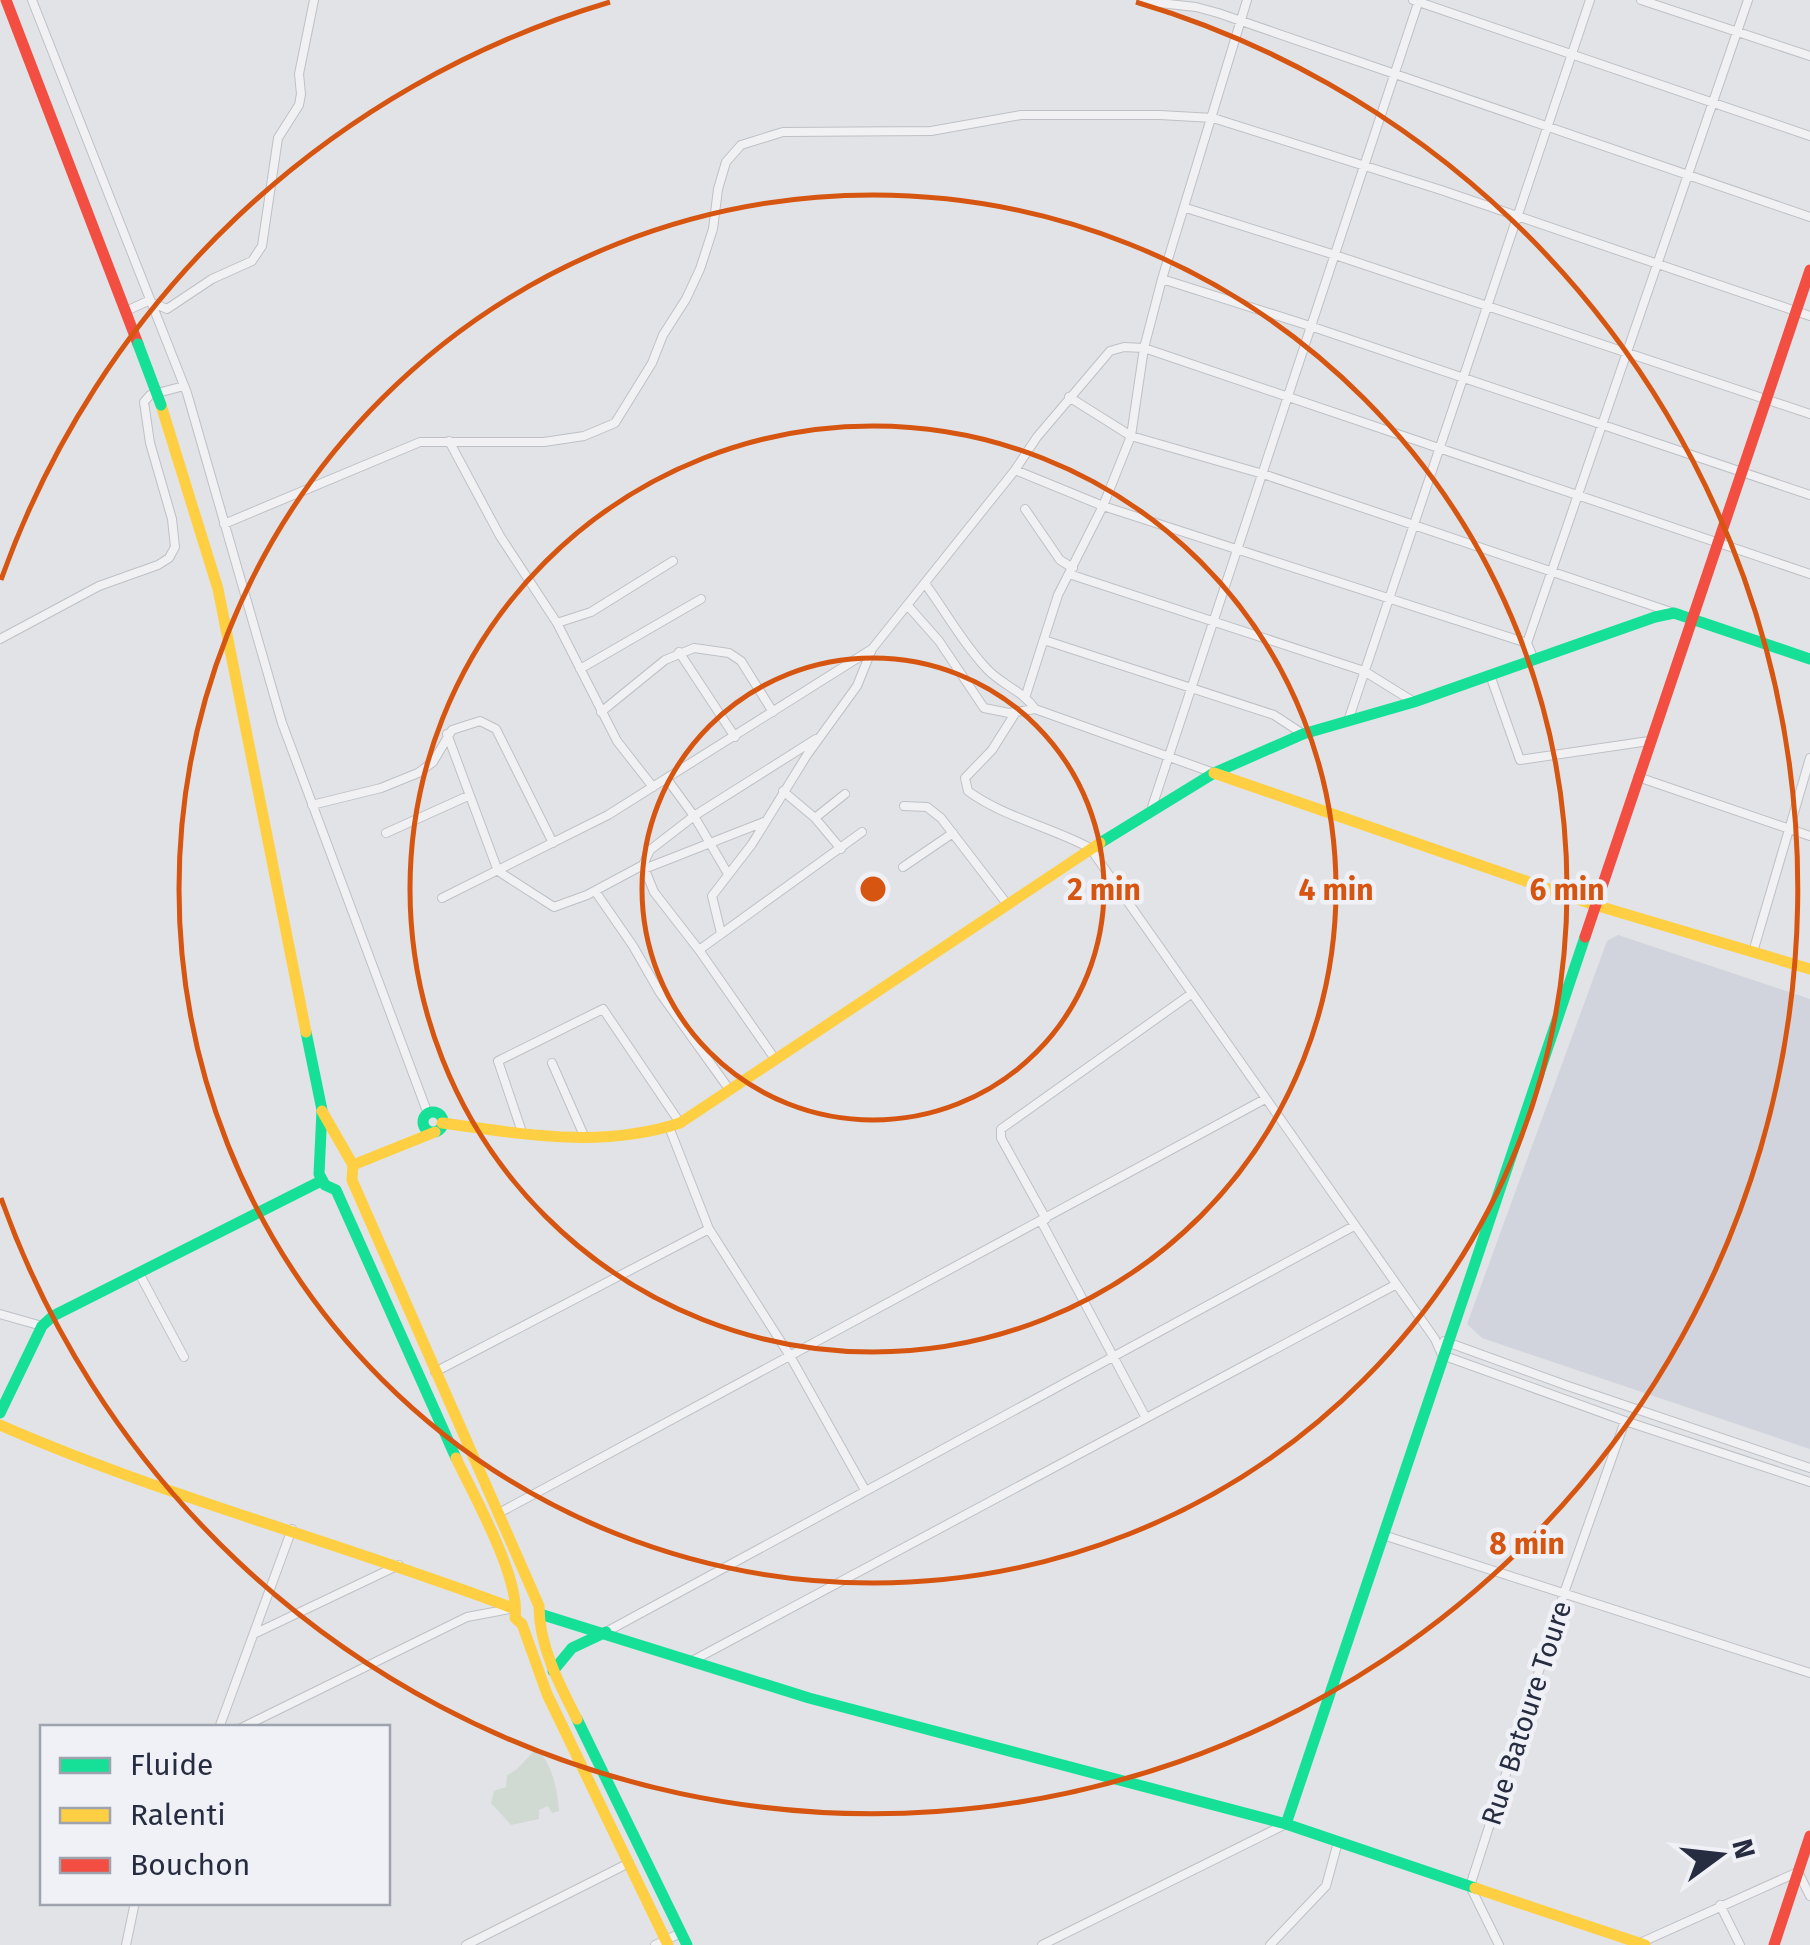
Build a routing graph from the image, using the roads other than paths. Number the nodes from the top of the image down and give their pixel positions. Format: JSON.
{"nodes":[{"id":1,"x":6,"y":0,"type":"edge"},
{"id":2,"x":32,"y":0,"type":"edge"},
{"id":3,"x":314,"y":0,"type":"edge"},
{"id":4,"x":1247,"y":0,"type":"edge"},
{"id":5,"x":1590,"y":0,"type":"edge"},
{"id":6,"x":1641,"y":0,"type":"edge"},
{"id":7,"x":1748,"y":0,"type":"edge"},
{"id":8,"x":1141,"y":1,"type":"edge"},
{"id":9,"x":1417,"y":1,"type":"edge"},
{"id":10,"x":1240,"y":22,"type":"junction"},
{"id":11,"x":1738,"y":31,"type":"junction"},
{"id":12,"x":1572,"y":53,"type":"junction"},
{"id":13,"x":1810,"y":56,"type":"edge"},
{"id":14,"x":1394,"y":76,"type":"junction"},
{"id":15,"x":1713,"y":102,"type":"junction"},
{"id":16,"x":1213,"y":118,"type":"junction"},
{"id":17,"x":1547,"y":128,"type":"junction"},
{"id":18,"x":1810,"y":136,"type":"edge"},
{"id":19,"x":1364,"y":168,"type":"junction"},
{"id":20,"x":1688,"y":176,"type":"junction"},
{"id":21,"x":1186,"y":208,"type":"junction"},
{"id":22,"x":1517,"y":216,"type":"junction"},
{"id":23,"x":1810,"y":217,"type":"edge"},
{"id":24,"x":1335,"y":255,"type":"junction"},
{"id":25,"x":1656,"y":264,"type":"junction"},
{"id":26,"x":1810,"y":270,"type":"edge"},
{"id":27,"x":1162,"y":279,"type":"junction"},
{"id":28,"x":148,"y":301,"type":"junction"},
{"id":29,"x":1487,"y":306,"type":"junction"},
{"id":30,"x":126,"y":310,"type":"junction"},
{"id":31,"x":1796,"y":312,"type":"junction"},
{"id":32,"x":1810,"y":316,"type":"edge"},
{"id":33,"x":1310,"y":326,"type":"junction"},
{"id":34,"x":1144,"y":348,"type":"junction"},
{"id":35,"x":1626,"y":352,"type":"junction"},
{"id":36,"x":1462,"y":379,"type":"junction"},
{"id":37,"x":184,"y":386,"type":"junction"},
{"id":38,"x":1288,"y":396,"type":"junction"},
{"id":39,"x":1070,"y":397,"type":"junction"},
{"id":40,"x":1768,"y":399,"type":"junction"},
{"id":41,"x":1810,"y":414,"type":"edge"},
{"id":42,"x":1602,"y":426,"type":"junction"},
{"id":43,"x":1131,"y":436,"type":"junction"},
{"id":44,"x":449,"y":441,"type":"junction"},
{"id":45,"x":1439,"y":448,"type":"junction"},
{"id":46,"x":1015,"y":470,"type":"junction"},
{"id":47,"x":1740,"y":472,"type":"junction"},
{"id":48,"x":1263,"y":474,"type":"junction"},
{"id":49,"x":1810,"y":495,"type":"edge"},
{"id":50,"x":1578,"y":496,"type":"junction"},
{"id":51,"x":1103,"y":506,"type":"junction"},
{"id":52,"x":1025,"y":509,"type":"dead end"},
{"id":53,"x":224,"y":524,"type":"junction"},
{"id":54,"x":1413,"y":526,"type":"junction"},
{"id":55,"x":1716,"y":542,"type":"junction"},
{"id":56,"x":1237,"y":550,"type":"junction"},
{"id":57,"x":672,"y":561,"type":"dead end"},
{"id":58,"x":1071,"y":571,"type":"junction"},
{"id":59,"x":1552,"y":572,"type":"junction"},
{"id":60,"x":1810,"y":574,"type":"edge"},
{"id":61,"x":926,"y":585,"type":"junction"},
{"id":62,"x":701,"y":598,"type":"dead end"},
{"id":63,"x":1389,"y":598,"type":"junction"},
{"id":64,"x":909,"y":607,"type":"junction"},
{"id":65,"x":1674,"y":613,"type":"junction"},
{"id":66,"x":1691,"y":618,"type":"junction"},
{"id":67,"x":1213,"y":622,"type":"junction"},
{"id":68,"x":557,"y":623,"type":"junction"},
{"id":69,"x":0,"y":639,"type":"edge"},
{"id":70,"x":1043,"y":642,"type":"junction"},
{"id":71,"x":1527,"y":643,"type":"junction"},
{"id":72,"x":872,"y":649,"type":"junction"},
{"id":73,"x":679,"y":652,"type":"junction"},
{"id":74,"x":1810,"y":659,"type":"edge"},
{"id":75,"x":1534,"y":660,"type":"junction"},
{"id":76,"x":580,"y":670,"type":"junction"},
{"id":77,"x":1364,"y":671,"type":"junction"},
{"id":78,"x":1490,"y":675,"type":"junction"},
{"id":79,"x":1191,"y":686,"type":"junction"},
{"id":80,"x":1026,"y":695,"type":"junction"},
{"id":81,"x":1414,"y":702,"type":"junction"},
{"id":82,"x":1035,"y":709,"type":"junction"},
{"id":83,"x":602,"y":712,"type":"junction"},
{"id":84,"x":774,"y":712,"type":"junction"},
{"id":85,"x":1016,"y":712,"type":"junction"},
{"id":86,"x":1348,"y":721,"type":"junction"},
{"id":87,"x":447,"y":734,"type":"junction"},
{"id":88,"x":1303,"y":734,"type":"junction"},
{"id":89,"x":735,"y":737,"type":"junction"},
{"id":90,"x":819,"y":737,"type":"junction"},
{"id":91,"x":1650,"y":740,"type":"junction"},
{"id":92,"x":1168,"y":757,"type":"junction"},
{"id":93,"x":1810,"y":758,"type":"edge"},
{"id":94,"x":1214,"y":773,"type":"junction"},
{"id":95,"x":1638,"y":777,"type":"junction"},
{"id":96,"x":666,"y":779,"type":"junction"},
{"id":97,"x":653,"y":787,"type":"junction"},
{"id":98,"x":783,"y":792,"type":"junction"},
{"id":99,"x":844,"y":794,"type":"dead end"},
{"id":100,"x":468,"y":796,"type":"junction"},
{"id":101,"x":312,"y":805,"type":"junction"},
{"id":102,"x":904,"y":806,"type":"dead end"},
{"id":103,"x":1151,"y":810,"type":"junction"},
{"id":104,"x":694,"y":816,"type":"junction"},
{"id":105,"x":814,"y":818,"type":"junction"},
{"id":106,"x":764,"y":822,"type":"junction"},
{"id":107,"x":1787,"y":828,"type":"junction"},
{"id":108,"x":862,"y":832,"type":"dead end"},
{"id":109,"x":386,"y":833,"type":"dead end"},
{"id":110,"x":953,"y":833,"type":"junction"},
{"id":111,"x":1810,"y":836,"type":"edge"},
{"id":112,"x":710,"y":842,"type":"junction"},
{"id":113,"x":554,"y":843,"type":"junction"},
{"id":114,"x":1090,"y":848,"type":"junction"},
{"id":115,"x":842,"y":849,"type":"junction"},
{"id":116,"x":643,"y":867,"type":"junction"},
{"id":117,"x":904,"y":867,"type":"dead end"},
{"id":118,"x":498,"y":871,"type":"junction"},
{"id":119,"x":728,"y":874,"type":"junction"},
{"id":120,"x":595,"y":892,"type":"junction"},
{"id":121,"x":442,"y":898,"type":"dead end"},
{"id":122,"x":1007,"y":904,"type":"junction"},
{"id":123,"x":1596,"y":905,"type":"junction"},
{"id":124,"x":721,"y":933,"type":"junction"},
{"id":125,"x":699,"y":950,"type":"junction"},
{"id":126,"x":1754,"y":952,"type":"junction"},
{"id":127,"x":1810,"y":969,"type":"edge"},
{"id":128,"x":1191,"y":994,"type":"junction"},
{"id":129,"x":775,"y":1060,"type":"junction"},
{"id":130,"x":552,"y":1063,"type":"dead end"},
{"id":131,"x":730,"y":1089,"type":"junction"},
{"id":132,"x":1265,"y":1099,"type":"junction"},
{"id":133,"x":322,"y":1110,"type":"junction"},
{"id":134,"x":426,"y":1118,"type":"junction"},
{"id":135,"x":674,"y":1125,"type":"junction"},
{"id":136,"x":439,"y":1127,"type":"junction"},
{"id":137,"x":522,"y":1132,"type":"junction"},
{"id":138,"x":586,"y":1138,"type":"junction"},
{"id":139,"x":404,"y":1146,"type":"junction"},
{"id":140,"x":349,"y":1161,"type":"junction"},
{"id":141,"x":322,"y":1162,"type":"junction"},
{"id":142,"x":352,"y":1180,"type":"junction"},
{"id":143,"x":322,"y":1181,"type":"junction"},
{"id":144,"x":336,"y":1190,"type":"junction"},
{"id":145,"x":1044,"y":1220,"type":"junction"},
{"id":146,"x":1354,"y":1226,"type":"junction"},
{"id":147,"x":709,"y":1229,"type":"junction"},
{"id":148,"x":140,"y":1275,"type":"junction"},
{"id":149,"x":1396,"y":1285,"type":"junction"},
{"id":150,"x":0,"y":1314,"type":"edge"},
{"id":151,"x":42,"y":1326,"type":"junction"},
{"id":152,"x":1441,"y":1340,"type":"junction"},
{"id":153,"x":1442,"y":1355,"type":"junction"},
{"id":154,"x":790,"y":1356,"type":"junction"},
{"id":155,"x":184,"y":1357,"type":"dead end"},
{"id":156,"x":1114,"y":1358,"type":"junction"},
{"id":157,"x":435,"y":1372,"type":"junction"},
{"id":158,"x":0,"y":1413,"type":"edge"},
{"id":159,"x":1146,"y":1418,"type":"junction"},
{"id":160,"x":1625,"y":1422,"type":"junction"},
{"id":161,"x":0,"y":1424,"type":"edge"},
{"id":162,"x":1810,"y":1468,"type":"edge"},
{"id":163,"x":1810,"y":1482,"type":"edge"},
{"id":164,"x":865,"y":1490,"type":"junction"},
{"id":165,"x":499,"y":1512,"type":"junction"},
{"id":166,"x":292,"y":1529,"type":"junction"},
{"id":167,"x":1383,"y":1535,"type":"junction"},
{"id":168,"x":399,"y":1564,"type":"junction"},
{"id":169,"x":1564,"y":1593,"type":"junction"},
{"id":170,"x":516,"y":1606,"type":"junction"},
{"id":171,"x":539,"y":1612,"type":"junction"},
{"id":172,"x":522,"y":1624,"type":"junction"},
{"id":173,"x":606,"y":1632,"type":"junction"},
{"id":174,"x":256,"y":1633,"type":"junction"},
{"id":175,"x":692,"y":1662,"type":"junction"},
{"id":176,"x":553,"y":1671,"type":"junction"},
{"id":177,"x":1810,"y":1673,"type":"edge"},
{"id":178,"x":220,"y":1725,"type":"edge"},
{"id":179,"x":247,"y":1725,"type":"edge"},
{"id":180,"x":1286,"y":1824,"type":"junction"},
{"id":181,"x":1810,"y":1836,"type":"edge"},
{"id":182,"x":1338,"y":1842,"type":"junction"},
{"id":183,"x":629,"y":1863,"type":"junction"},
{"id":184,"x":1798,"y":1872,"type":"junction"},
{"id":185,"x":1470,"y":1886,"type":"junction"},
{"id":186,"x":1810,"y":1896,"type":"edge"},
{"id":187,"x":134,"y":1905,"type":"edge"},
{"id":188,"x":1720,"y":1905,"type":"junction"},
{"id":189,"x":684,"y":1939,"type":"edge"},
{"id":190,"x":663,"y":1943,"type":"edge"},
{"id":191,"x":1643,"y":1944,"type":"edge"},
{"id":192,"x":126,"y":1945,"type":"edge"},
{"id":193,"x":466,"y":1945,"type":"edge"},
{"id":194,"x":1042,"y":1945,"type":"edge"},
{"id":195,"x":1270,"y":1945,"type":"edge"},
{"id":196,"x":1500,"y":1945,"type":"edge"},
{"id":197,"x":1740,"y":1945,"type":"edge"},
{"id":198,"x":1774,"y":1945,"type":"edge"}],
"edges":[{"from":1,"to":30,"type":"street"},
{"from":2,"to":28,"type":"street"},
{"from":3,"to":28,"type":"street"},
{"from":4,"to":10,"type":"street"},
{"from":5,"to":12,"type":"street"},
{"from":6,"to":11,"type":"street"},
{"from":7,"to":11,"type":"street"},
{"from":8,"to":10,"type":"street"},
{"from":9,"to":12,"type":"street"},
{"from":9,"to":14,"type":"street"},
{"from":10,"to":14,"type":"street"},
{"from":10,"to":16,"type":"street"},
{"from":11,"to":13,"type":"street"},
{"from":11,"to":15,"type":"street"},
{"from":12,"to":15,"type":"street"},
{"from":12,"to":17,"type":"street"},
{"from":14,"to":17,"type":"street"},
{"from":14,"to":19,"type":"street"},
{"from":15,"to":18,"type":"street"},
{"from":15,"to":20,"type":"street"},
{"from":16,"to":19,"type":"street"},
{"from":16,"to":21,"type":"street"},
{"from":16,"to":44,"type":"street"},
{"from":17,"to":20,"type":"street"},
{"from":17,"to":22,"type":"street"},
{"from":19,"to":22,"type":"street"},
{"from":19,"to":24,"type":"street"},
{"from":20,"to":23,"type":"street"},
{"from":20,"to":25,"type":"street"},
{"from":21,"to":24,"type":"street"},
{"from":21,"to":27,"type":"street"},
{"from":22,"to":25,"type":"street"},
{"from":22,"to":29,"type":"street"},
{"from":24,"to":29,"type":"street"},
{"from":24,"to":33,"type":"street"},
{"from":25,"to":31,"type":"street"},
{"from":25,"to":35,"type":"street"},
{"from":26,"to":31,"type":"street"},
{"from":27,"to":33,"type":"street"},
{"from":27,"to":34,"type":"street"},
{"from":28,"to":30,"type":"street"},
{"from":28,"to":37,"type":"street"},
{"from":29,"to":35,"type":"street"},
{"from":29,"to":36,"type":"street"},
{"from":30,"to":133,"type":"street","bridge":true},
{"from":31,"to":32,"type":"street"},
{"from":31,"to":40,"type":"street"},
{"from":33,"to":36,"type":"street"},
{"from":33,"to":38,"type":"street"},
{"from":34,"to":38,"type":"street"},
{"from":34,"to":39,"type":"street"},
{"from":34,"to":43,"type":"street"},
{"from":35,"to":40,"type":"street"},
{"from":35,"to":42,"type":"street"},
{"from":36,"to":42,"type":"street"},
{"from":36,"to":45,"type":"street"},
{"from":37,"to":53,"type":"street"},
{"from":37,"to":69,"type":"street"},
{"from":38,"to":45,"type":"street"},
{"from":38,"to":48,"type":"street"},
{"from":39,"to":43,"type":"street"},
{"from":39,"to":46,"type":"street"},
{"from":40,"to":41,"type":"street"},
{"from":40,"to":47,"type":"street"},
{"from":42,"to":47,"type":"street"},
{"from":42,"to":50,"type":"street"},
{"from":43,"to":48,"type":"street"},
{"from":43,"to":51,"type":"street"},
{"from":44,"to":53,"type":"street"},
{"from":44,"to":68,"type":"street"},
{"from":45,"to":50,"type":"street"},
{"from":45,"to":54,"type":"street"},
{"from":46,"to":51,"type":"street"},
{"from":46,"to":61,"type":"street"},
{"from":47,"to":49,"type":"street"},
{"from":47,"to":55,"type":"street"},
{"from":48,"to":54,"type":"street"},
{"from":48,"to":56,"type":"street"},
{"from":50,"to":55,"type":"street"},
{"from":50,"to":59,"type":"street"},
{"from":51,"to":56,"type":"street"},
{"from":51,"to":58,"type":"street"},
{"from":52,"to":58,"type":"street"},
{"from":53,"to":101,"type":"street"},
{"from":54,"to":59,"type":"street"},
{"from":54,"to":63,"type":"street"},
{"from":55,"to":60,"type":"street"},
{"from":55,"to":66,"type":"street"},
{"from":56,"to":63,"type":"street"},
{"from":56,"to":67,"type":"street"},
{"from":57,"to":68,"type":"street"},
{"from":58,"to":67,"type":"street"},
{"from":58,"to":70,"type":"street"},
{"from":59,"to":65,"type":"street"},
{"from":59,"to":71,"type":"street"},
{"from":61,"to":64,"type":"street"},
{"from":61,"to":80,"type":"street"},
{"from":62,"to":76,"type":"street"},
{"from":63,"to":71,"type":"street"},
{"from":63,"to":77,"type":"street"},
{"from":64,"to":72,"type":"street"},
{"from":64,"to":85,"type":"street"},
{"from":65,"to":66,"type":"street"},
{"from":65,"to":75,"type":"street"},
{"from":66,"to":74,"type":"street"},
{"from":66,"to":91,"type":"street"},
{"from":67,"to":77,"type":"street"},
{"from":67,"to":79,"type":"street"},
{"from":68,"to":76,"type":"street"},
{"from":70,"to":79,"type":"street"},
{"from":70,"to":80,"type":"street"},
{"from":71,"to":75,"type":"street"},
{"from":72,"to":84,"type":"street"},
{"from":72,"to":90,"type":"street"},
{"from":73,"to":83,"type":"street"},
{"from":73,"to":84,"type":"street"},
{"from":73,"to":89,"type":"street"},
{"from":75,"to":78,"type":"street"},
{"from":76,"to":83,"type":"street"},
{"from":77,"to":81,"type":"street"},
{"from":77,"to":86,"type":"street"},
{"from":78,"to":81,"type":"street"},
{"from":78,"to":91,"type":"street"},
{"from":79,"to":88,"type":"street"},
{"from":79,"to":92,"type":"street"},
{"from":80,"to":82,"type":"street"},
{"from":81,"to":86,"type":"street"},
{"from":82,"to":85,"type":"street"},
{"from":82,"to":92,"type":"street"},
{"from":83,"to":97,"type":"street"},
{"from":84,"to":89,"type":"street"},
{"from":85,"to":114,"type":"street"},
{"from":86,"to":88,"type":"street"},
{"from":87,"to":100,"type":"street"},
{"from":87,"to":101,"type":"street"},
{"from":87,"to":113,"type":"street"},
{"from":88,"to":94,"type":"street"},
{"from":89,"to":96,"type":"street"},
{"from":90,"to":98,"type":"street"},
{"from":90,"to":104,"type":"street"},
{"from":91,"to":95,"type":"street"},
{"from":92,"to":94,"type":"street"},
{"from":92,"to":103,"type":"street"},
{"from":93,"to":107,"type":"street"},
{"from":94,"to":103,"type":"street"},
{"from":94,"to":123,"type":"street"},
{"from":95,"to":107,"type":"street"},
{"from":95,"to":123,"type":"street"},
{"from":96,"to":97,"type":"street"},
{"from":96,"to":104,"type":"street"},
{"from":97,"to":113,"type":"street"},
{"from":98,"to":105,"type":"street"},
{"from":98,"to":106,"type":"street"},
{"from":99,"to":105,"type":"street"},
{"from":100,"to":109,"type":"street"},
{"from":100,"to":118,"type":"street"},
{"from":101,"to":134,"type":"street"},
{"from":102,"to":110,"type":"street"},
{"from":103,"to":114,"type":"street"},
{"from":104,"to":112,"type":"street"},
{"from":104,"to":116,"type":"street"},
{"from":105,"to":115,"type":"street"},
{"from":106,"to":112,"type":"street"},
{"from":106,"to":119,"type":"street"},
{"from":107,"to":111,"type":"street"},
{"from":107,"to":126,"type":"street"},
{"from":108,"to":115,"type":"street"},
{"from":110,"to":117,"type":"street"},
{"from":110,"to":122,"type":"street"},
{"from":112,"to":116,"type":"street"},
{"from":112,"to":119,"type":"street"},
{"from":113,"to":118,"type":"street"},
{"from":114,"to":122,"type":"street"},
{"from":114,"to":128,"type":"street"},
{"from":115,"to":124,"type":"street"},
{"from":116,"to":120,"type":"street"},
{"from":116,"to":125,"type":"street"},
{"from":118,"to":120,"type":"street"},
{"from":118,"to":121,"type":"street"},
{"from":119,"to":124,"type":"street"},
{"from":120,"to":131,"type":"street"},
{"from":122,"to":129,"type":"street"},
{"from":123,"to":126,"type":"street"},
{"from":123,"to":152,"type":"street"},
{"from":124,"to":125,"type":"street"},
{"from":125,"to":129,"type":"street"},
{"from":126,"to":127,"type":"street"},
{"from":128,"to":132,"type":"street"},
{"from":128,"to":145,"type":"street"},
{"from":129,"to":131,"type":"street"},
{"from":130,"to":138,"type":"street"},
{"from":131,"to":135,"type":"street"},
{"from":132,"to":145,"type":"street"},
{"from":132,"to":146,"type":"street"},
{"from":133,"to":140,"type":"street"},
{"from":133,"to":141,"type":"street"},
{"from":134,"to":136,"type":"street"},
{"from":134,"to":139,"type":"street"},
{"from":135,"to":137,"type":"street"},
{"from":135,"to":138,"type":"street"},
{"from":135,"to":147,"type":"street"},
{"from":136,"to":137,"type":"street"},
{"from":136,"to":139,"type":"street"},
{"from":137,"to":138,"type":"street"},
{"from":139,"to":140,"type":"street"},
{"from":140,"to":141,"type":"street"},
{"from":140,"to":142,"type":"street"},
{"from":141,"to":143,"type":"street"},
{"from":142,"to":144,"type":"street"},
{"from":142,"to":157,"type":"street"},
{"from":143,"to":144,"type":"street"},
{"from":143,"to":148,"type":"street"},
{"from":144,"to":170,"type":"street"},
{"from":145,"to":154,"type":"street"},
{"from":145,"to":156,"type":"street"},
{"from":146,"to":149,"type":"street"},
{"from":146,"to":156,"type":"street"},
{"from":147,"to":154,"type":"street"},
{"from":147,"to":157,"type":"street"},
{"from":148,"to":151,"type":"street"},
{"from":148,"to":155,"type":"street"},
{"from":149,"to":152,"type":"street"},
{"from":149,"to":159,"type":"street"},
{"from":150,"to":151,"type":"street"},
{"from":151,"to":158,"type":"street"},
{"from":152,"to":153,"type":"street"},
{"from":152,"to":162,"type":"street"},
{"from":153,"to":160,"type":"street"},
{"from":153,"to":167,"type":"street"},
{"from":154,"to":164,"type":"street"},
{"from":154,"to":165,"type":"street"},
{"from":156,"to":159,"type":"street"},
{"from":156,"to":164,"type":"street"},
{"from":157,"to":165,"type":"street"},
{"from":159,"to":175,"type":"street"},
{"from":160,"to":163,"type":"street"},
{"from":160,"to":169,"type":"street","name":"Rue Batoure Toure"},
{"from":161,"to":166,"type":"street"},
{"from":164,"to":173,"type":"street"},
{"from":165,"to":171,"type":"street"},
{"from":166,"to":168,"type":"street"},
{"from":166,"to":174,"type":"street"},
{"from":167,"to":169,"type":"street"},
{"from":167,"to":180,"type":"street"},
{"from":168,"to":170,"type":"street"},
{"from":168,"to":174,"type":"street"},
{"from":169,"to":177,"type":"street"},
{"from":169,"to":185,"type":"street","name":"Rue Batoure Toure"},
{"from":170,"to":171,"type":"street"},
{"from":170,"to":172,"type":"street"},
{"from":170,"to":179,"type":"street"},
{"from":171,"to":172,"type":"street"},
{"from":171,"to":173,"type":"street"},
{"from":171,"to":176,"type":"street"},
{"from":172,"to":183,"type":"street"},
{"from":173,"to":175,"type":"street"},
{"from":173,"to":176,"type":"street"},
{"from":174,"to":178,"type":"street"},
{"from":175,"to":180,"type":"street"},
{"from":176,"to":189,"type":"street"},
{"from":180,"to":182,"type":"street"},
{"from":180,"to":194,"type":"street"},
{"from":181,"to":184,"type":"street"},
{"from":182,"to":185,"type":"street"},
{"from":182,"to":195,"type":"street"},
{"from":183,"to":190,"type":"street"},
{"from":183,"to":193,"type":"street"},
{"from":184,"to":186,"type":"street"},
{"from":184,"to":188,"type":"street"},
{"from":184,"to":198,"type":"street"},
{"from":185,"to":191,"type":"street"},
{"from":185,"to":196,"type":"street"},
{"from":187,"to":192,"type":"street"},
{"from":188,"to":191,"type":"street"},
{"from":188,"to":197,"type":"street"},
{"from":189,"to":190,"type":"street"}]}
